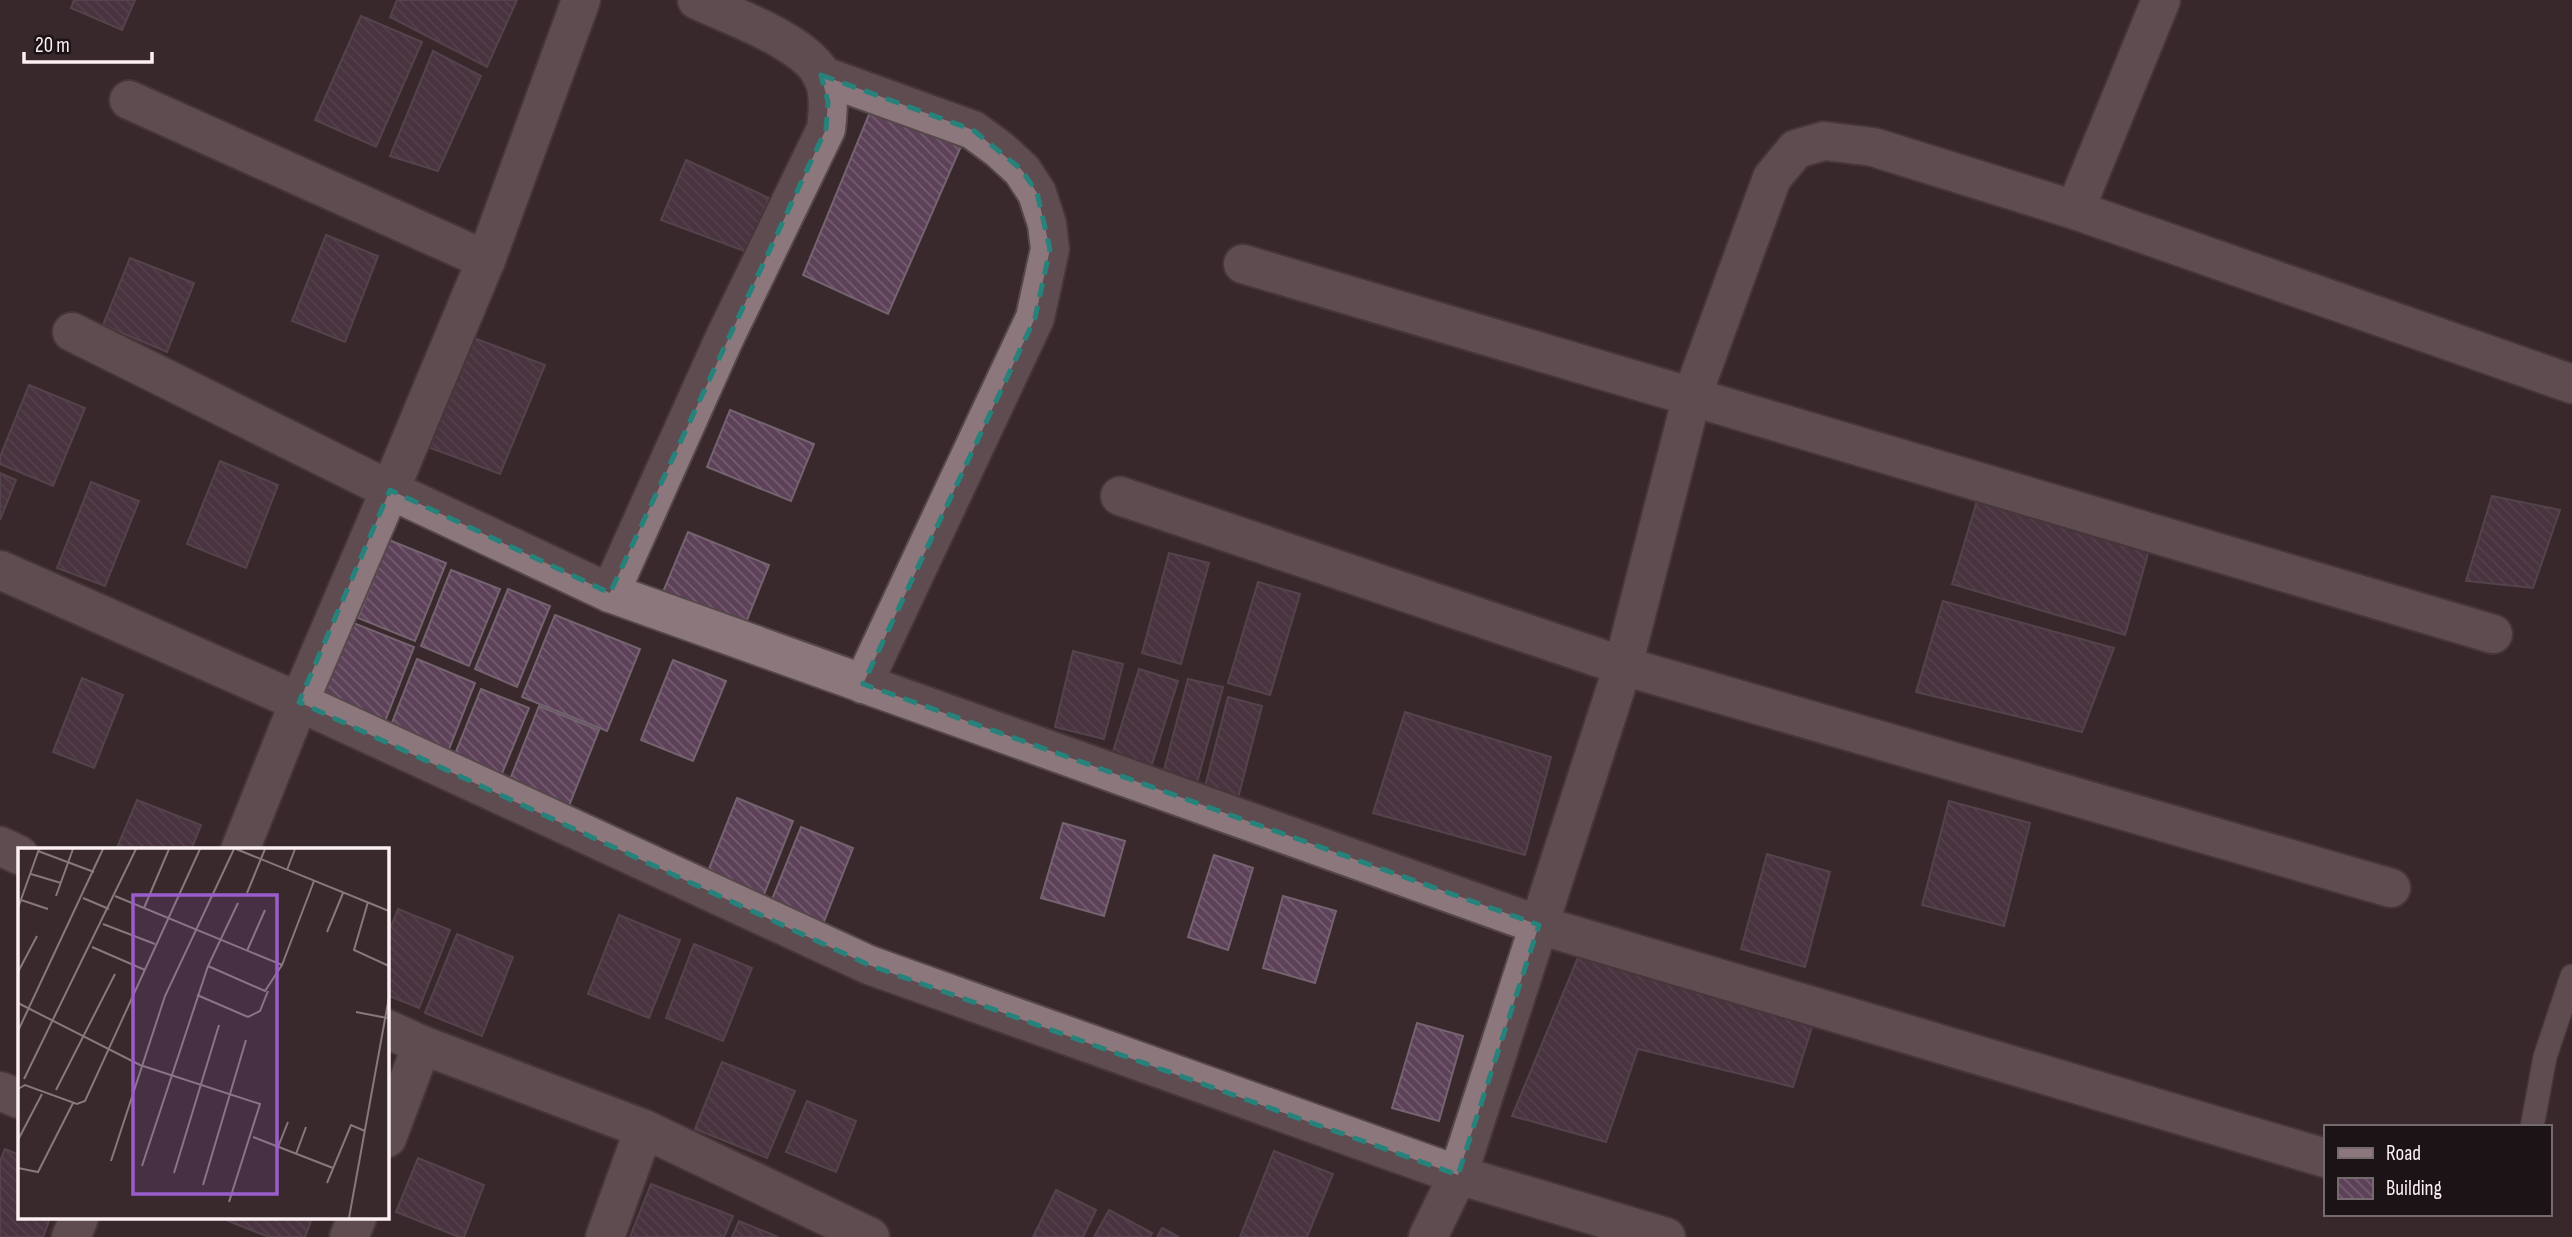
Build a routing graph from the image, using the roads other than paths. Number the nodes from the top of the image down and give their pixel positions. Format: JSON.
{"nodes":[{"id":1,"x":582,"y":0,"type":"edge"},
{"id":2,"x":697,"y":0,"type":"edge"},
{"id":3,"x":2161,"y":0,"type":"edge"},
{"id":4,"x":821,"y":75,"type":"junction"},
{"id":5,"x":129,"y":100,"type":"dead end"},
{"id":6,"x":2076,"y":209,"type":"junction"},
{"id":7,"x":486,"y":260,"type":"junction"},
{"id":8,"x":1243,"y":264,"type":"dead end"},
{"id":9,"x":72,"y":332,"type":"dead end"},
{"id":10,"x":2572,"y":384,"type":"edge"},
{"id":11,"x":1692,"y":396,"type":"junction"},
{"id":12,"x":390,"y":490,"type":"junction"},
{"id":13,"x":1120,"y":496,"type":"dead end"},
{"id":14,"x":0,"y":570,"type":"edge"},
{"id":15,"x":610,"y":593,"type":"junction"},
{"id":16,"x":2493,"y":634,"type":"dead end"},
{"id":17,"x":1623,"y":666,"type":"junction"},
{"id":18,"x":863,"y":684,"type":"junction"},
{"id":19,"x":299,"y":702,"type":"junction"},
{"id":20,"x":0,"y":846,"type":"edge"},
{"id":21,"x":241,"y":848,"type":"edge"},
{"id":22,"x":18,"y":855,"type":"edge"},
{"id":23,"x":2391,"y":888,"type":"dead end"},
{"id":24,"x":1539,"y":925,"type":"junction"},
{"id":25,"x":2572,"y":976,"type":"edge"},
{"id":26,"x":388,"y":1029,"type":"edge"},
{"id":27,"x":422,"y":1045,"type":"junction"},
{"id":28,"x":0,"y":1091,"type":"edge"},
{"id":29,"x":18,"y":1099,"type":"edge"},
{"id":30,"x":2532,"y":1125,"type":"edge"},
{"id":31,"x":644,"y":1129,"type":"junction"},
{"id":32,"x":388,"y":1135,"type":"edge"},
{"id":33,"x":2324,"y":1158,"type":"edge"},
{"id":34,"x":1458,"y":1175,"type":"junction"},
{"id":35,"x":78,"y":1220,"type":"edge"},
{"id":36,"x":355,"y":1220,"type":"edge"},
{"id":37,"x":71,"y":1237,"type":"edge"},
{"id":38,"x":349,"y":1237,"type":"edge"},
{"id":39,"x":605,"y":1237,"type":"edge"},
{"id":40,"x":870,"y":1237,"type":"edge"},
{"id":41,"x":1428,"y":1237,"type":"edge"},
{"id":42,"x":1666,"y":1237,"type":"edge"}],
"edges":[{"from":1,"to":7,"type":"street"},
{"from":2,"to":4,"type":"street"},
{"from":3,"to":6,"type":"street"},
{"from":4,"to":15,"type":"street"},
{"from":4,"to":18,"type":"street"},
{"from":5,"to":7,"type":"street"},
{"from":6,"to":10,"type":"street"},
{"from":6,"to":11,"type":"street"},
{"from":7,"to":12,"type":"street"},
{"from":8,"to":11,"type":"street"},
{"from":9,"to":12,"type":"street"},
{"from":11,"to":16,"type":"street"},
{"from":11,"to":17,"type":"street"},
{"from":12,"to":15,"type":"street"},
{"from":12,"to":19,"type":"street"},
{"from":13,"to":17,"type":"street"},
{"from":14,"to":19,"type":"street"},
{"from":15,"to":18,"type":"street"},
{"from":17,"to":23,"type":"street"},
{"from":17,"to":24,"type":"street"},
{"from":18,"to":24,"type":"street"},
{"from":19,"to":21,"type":"street"},
{"from":19,"to":34,"type":"street"},
{"from":20,"to":22,"type":"street"},
{"from":24,"to":33,"type":"street"},
{"from":24,"to":34,"type":"street"},
{"from":25,"to":30,"type":"lane"},
{"from":26,"to":27,"type":"street"},
{"from":27,"to":31,"type":"street"},
{"from":27,"to":32,"type":"street"},
{"from":28,"to":29,"type":"street"},
{"from":31,"to":39,"type":"street"},
{"from":31,"to":40,"type":"street"},
{"from":34,"to":41,"type":"street"},
{"from":34,"to":42,"type":"street"},
{"from":35,"to":37,"type":"street"},
{"from":36,"to":38,"type":"street"}]}
